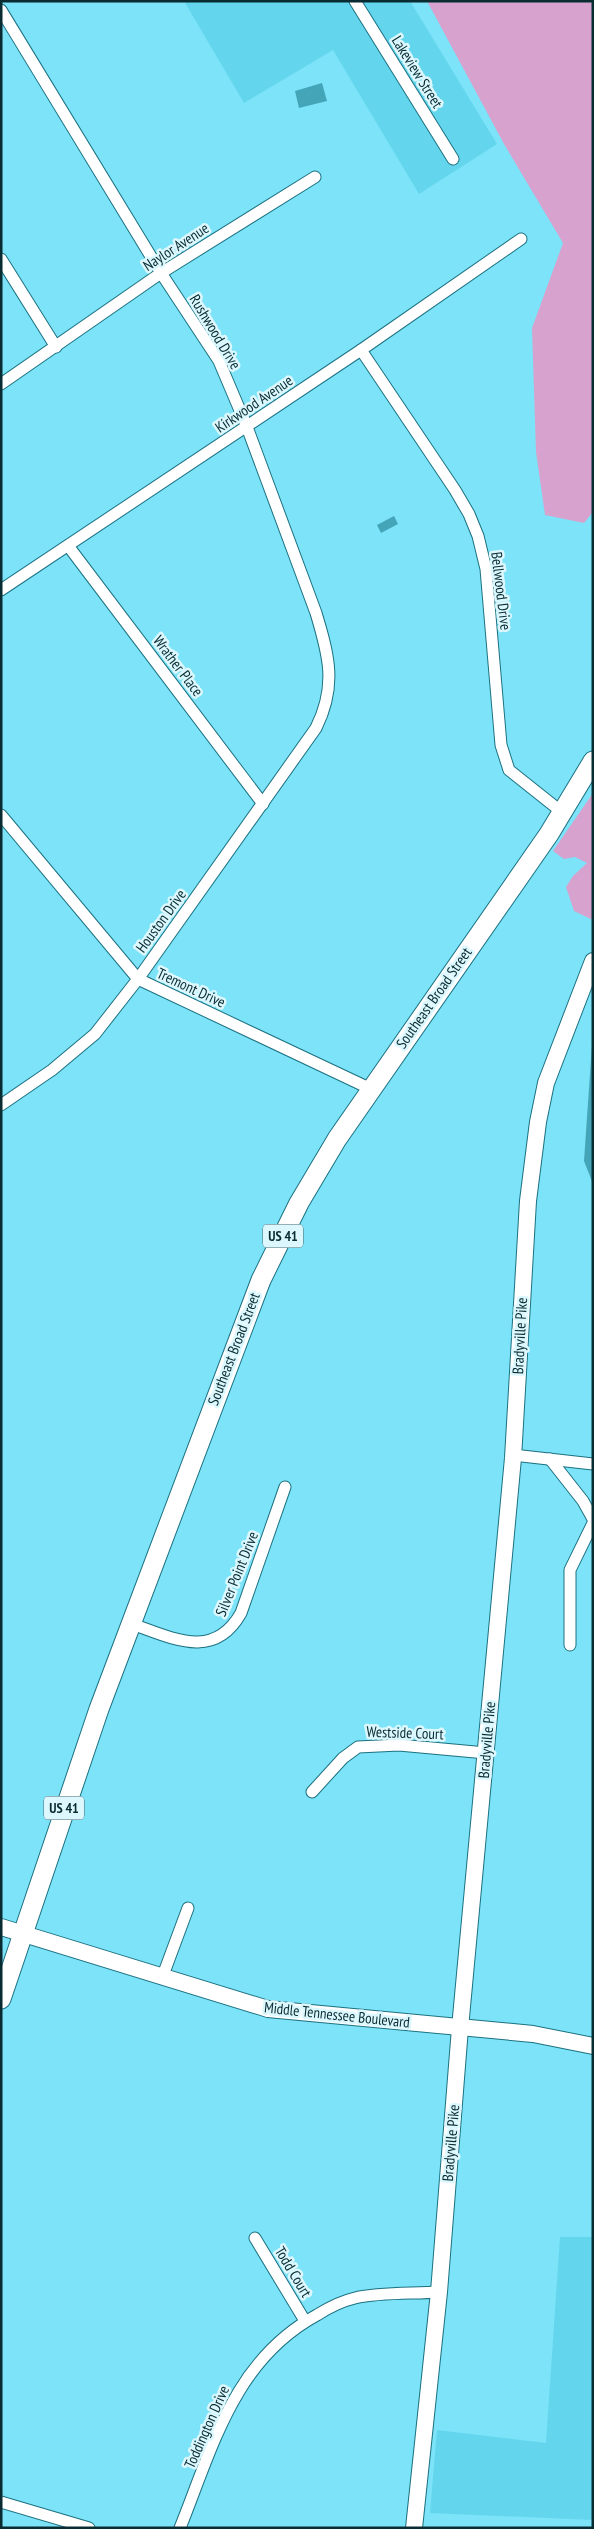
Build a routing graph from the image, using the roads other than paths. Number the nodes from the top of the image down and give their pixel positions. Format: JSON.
{"nodes":[{"id":1,"x":356,"y":1,"type":"edge"},
{"id":2,"x":1,"y":10,"type":"edge"},
{"id":3,"x":453,"y":159,"type":"dead end"},
{"id":4,"x":315,"y":177,"type":"dead end"},
{"id":5,"x":520,"y":239,"type":"dead end"},
{"id":6,"x":1,"y":259,"type":"edge"},
{"id":7,"x":162,"y":273,"type":"junction"},
{"id":8,"x":56,"y":347,"type":"junction"},
{"id":9,"x":361,"y":350,"type":"junction"},
{"id":10,"x":1,"y":384,"type":"edge"},
{"id":11,"x":247,"y":427,"type":"junction"},
{"id":12,"x":69,"y":547,"type":"junction"},
{"id":13,"x":1,"y":590,"type":"edge"},
{"id":14,"x":316,"y":728,"type":"joint"},
{"id":15,"x":593,"y":760,"type":"edge"},
{"id":16,"x":263,"y":804,"type":"junction"},
{"id":17,"x":563,"y":813,"type":"junction"},
{"id":18,"x":1,"y":815,"type":"edge"},
{"id":19,"x":5,"y":828,"type":"edge"},
{"id":20,"x":593,"y":961,"type":"edge"},
{"id":21,"x":138,"y":979,"type":"junction"},
{"id":22,"x":371,"y":1089,"type":"junction"},
{"id":23,"x":1,"y":1105,"type":"edge"},
{"id":24,"x":513,"y":1455,"type":"junction"},
{"id":25,"x":550,"y":1459,"type":"junction"},
{"id":26,"x":593,"y":1464,"type":"edge"},
{"id":27,"x":285,"y":1487,"type":"dead end"},
{"id":28,"x":593,"y":1521,"type":"edge"},
{"id":29,"x":132,"y":1624,"type":"junction"},
{"id":30,"x":570,"y":1645,"type":"dead end"},
{"id":31,"x":486,"y":1753,"type":"junction"},
{"id":32,"x":312,"y":1792,"type":"dead end"},
{"id":33,"x":188,"y":1908,"type":"dead end"},
{"id":34,"x":1,"y":1927,"type":"edge"},
{"id":35,"x":22,"y":1934,"type":"junction"},
{"id":36,"x":162,"y":1978,"type":"junction"},
{"id":37,"x":1,"y":1999,"type":"edge"},
{"id":38,"x":460,"y":2028,"type":"junction"},
{"id":39,"x":593,"y":2046,"type":"edge"},
{"id":40,"x":255,"y":2238,"type":"dead end"},
{"id":41,"x":439,"y":2292,"type":"junction"},
{"id":42,"x":305,"y":2321,"type":"junction"},
{"id":43,"x":1,"y":2502,"type":"edge"},
{"id":44,"x":89,"y":2528,"type":"edge"},
{"id":45,"x":180,"y":2528,"type":"edge"},
{"id":46,"x":414,"y":2528,"type":"edge"}],
"edges":[{"from":1,"to":3,"type":"street","name":"Lakeview Street"},
{"from":2,"to":7,"type":"street","name":"Rushwood Drive"},
{"from":4,"to":7,"type":"street","name":"Naylor Avenue"},
{"from":5,"to":9,"type":"street","name":"Kirkwood Avenue"},
{"from":6,"to":8,"type":"street"},
{"from":7,"to":8,"type":"street","name":"Naylor Avenue"},
{"from":7,"to":11,"type":"street","name":"Rushwood Drive"},
{"from":8,"to":10,"type":"street","name":"Naylor Avenue"},
{"from":9,"to":11,"type":"street","name":"Kirkwood Avenue"},
{"from":9,"to":17,"type":"street","name":"Bellwood Drive"},
{"from":11,"to":12,"type":"street","name":"Kirkwood Avenue"},
{"from":11,"to":14,"type":"street","name":"Rushwood Drive"},
{"from":12,"to":13,"type":"street","name":"Kirkwood Avenue"},
{"from":12,"to":16,"type":"street","name":"Wrather Place"},
{"from":14,"to":16,"type":"street","name":"Houston Drive"},
{"from":15,"to":17,"type":"main road","name":"Southeast Broad Street","number":"US 41"},
{"from":16,"to":21,"type":"street","name":"Houston Drive"},
{"from":17,"to":22,"type":"main road","name":"Southeast Broad Street","number":"US 41"},
{"from":18,"to":19,"type":"street","name":"Tremont Drive"},
{"from":19,"to":21,"type":"street","name":"Tremont Drive"},
{"from":20,"to":24,"type":"main road","name":"Bradyville Pike"},
{"from":21,"to":22,"type":"street","name":"Tremont Drive"},
{"from":21,"to":23,"type":"street","name":"Houston Drive"},
{"from":22,"to":29,"type":"main road","name":"Southeast Broad Street","number":"US 41"},
{"from":24,"to":25,"type":"street"},
{"from":24,"to":31,"type":"main road","name":"Bradyville Pike"},
{"from":25,"to":26,"type":"street"},
{"from":25,"to":28,"type":"street"},
{"from":27,"to":29,"type":"street","name":"Silver Point Drive"},
{"from":28,"to":30,"type":"street"},
{"from":29,"to":35,"type":"main road","name":"Southeast Broad Street","number":"US 41"},
{"from":31,"to":32,"type":"street","name":"Westside Court"},
{"from":31,"to":38,"type":"main road","name":"Bradyville Pike"},
{"from":33,"to":36,"type":"street"},
{"from":34,"to":35,"type":"main road","name":"Middle Tennessee Boulevard"},
{"from":35,"to":36,"type":"main road","name":"Middle Tennessee Boulevard"},
{"from":35,"to":37,"type":"main road","name":"Southeast Broad Street","number":"US 41"},
{"from":36,"to":38,"type":"main road","name":"Middle Tennessee Boulevard"},
{"from":38,"to":39,"type":"main road","name":"Middle Tennessee Boulevard"},
{"from":38,"to":41,"type":"main road","name":"Bradyville Pike"},
{"from":40,"to":42,"type":"street","name":"Todd Court"},
{"from":41,"to":42,"type":"street","name":"Toddington Drive"},
{"from":41,"to":46,"type":"main road","name":"Bradyville Pike"},
{"from":42,"to":45,"type":"street","name":"Toddington Drive"},
{"from":43,"to":44,"type":"street"}]}
